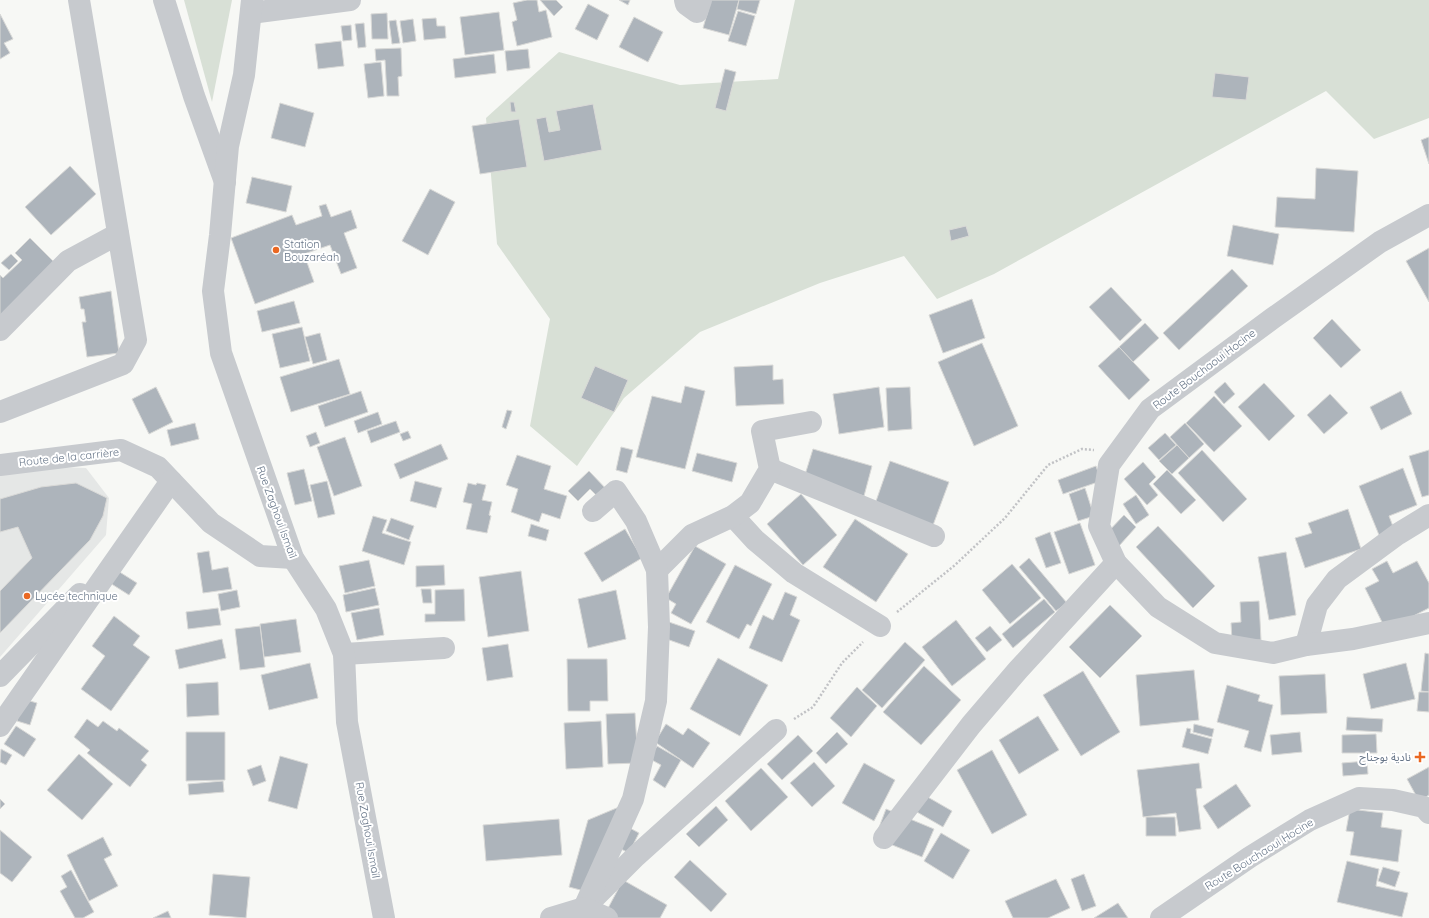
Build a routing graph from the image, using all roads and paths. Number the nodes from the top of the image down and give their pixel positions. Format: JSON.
{"nodes":[{"id":1,"x":79,"y":0,"type":"edge"},
{"id":2,"x":164,"y":0,"type":"edge"},
{"id":3,"x":350,"y":0,"type":"edge"},
{"id":4,"x":685,"y":0,"type":"edge"},
{"id":5,"x":701,"y":0,"type":"edge"},
{"id":6,"x":252,"y":7,"type":"edge"},
{"id":7,"x":225,"y":182,"type":"junction"},
{"id":8,"x":1429,"y":215,"type":"edge"},
{"id":9,"x":118,"y":234,"type":"junction"},
{"id":10,"x":0,"y":330,"type":"edge"},
{"id":11,"x":0,"y":412,"type":"edge"},
{"id":12,"x":811,"y":422,"type":"dead end"},
{"id":13,"x":1120,"y":451,"type":"junction"},
{"id":14,"x":0,"y":465,"type":"edge"},
{"id":15,"x":770,"y":469,"type":"junction"},
{"id":16,"x":171,"y":481,"type":"junction"},
{"id":17,"x":593,"y":511,"type":"dead end"},
{"id":18,"x":1429,"y":515,"type":"edge"},
{"id":19,"x":733,"y":516,"type":"junction"},
{"id":20,"x":934,"y":536,"type":"dead end"},
{"id":21,"x":128,"y":544,"type":"junction"},
{"id":22,"x":292,"y":558,"type":"junction"},
{"id":23,"x":1116,"y":563,"type":"junction"},
{"id":24,"x":657,"y":570,"type":"junction"},
{"id":25,"x":1429,"y":623,"type":"edge"},
{"id":26,"x":880,"y":626,"type":"junction"},
{"id":27,"x":1306,"y":645,"type":"junction"},
{"id":28,"x":444,"y":648,"type":"dead end"},
{"id":29,"x":344,"y":654,"type":"junction"},
{"id":30,"x":38,"y":672,"type":"junction"},
{"id":31,"x":0,"y":676,"type":"edge"},
{"id":32,"x":0,"y":682,"type":"edge"},
{"id":33,"x":0,"y":726,"type":"edge"},
{"id":34,"x":776,"y":730,"type":"joint"},
{"id":35,"x":1429,"y":813,"type":"edge"},
{"id":36,"x":884,"y":838,"type":"dead end"},
{"id":37,"x":584,"y":908,"type":"junction"},
{"id":38,"x":384,"y":918,"type":"edge"},
{"id":39,"x":551,"y":918,"type":"edge"},
{"id":40,"x":607,"y":918,"type":"edge"},
{"id":41,"x":1161,"y":918,"type":"edge"}],
"edges":[{"from":1,"to":9,"type":"street"},
{"from":2,"to":7,"type":"street"},
{"from":3,"to":6,"type":"street"},
{"from":4,"to":5,"type":"street"},
{"from":6,"to":7,"type":"street","name":"Rue Zaghoui Ismaïl"},
{"from":7,"to":22,"type":"street","name":"Rue Zaghoui Ismaïl"},
{"from":8,"to":13,"type":"street","name":"Route Bouchaoui Hocine"},
{"from":9,"to":10,"type":"street"},
{"from":9,"to":11,"type":"street"},
{"from":12,"to":15,"type":"street"},
{"from":13,"to":23,"type":"street","name":"Route Bouchaoui Hocine"},
{"from":13,"to":26,"type":"path"},
{"from":14,"to":16,"type":"street","name":"Route de la carrière"},
{"from":15,"to":19,"type":"street"},
{"from":15,"to":20,"type":"street"},
{"from":16,"to":21,"type":"street"},
{"from":16,"to":22,"type":"street","name":"Route de la carrière"},
{"from":17,"to":24,"type":"street"},
{"from":18,"to":27,"type":"street"},
{"from":19,"to":24,"type":"street"},
{"from":19,"to":26,"type":"street"},
{"from":21,"to":30,"type":"street"},
{"from":21,"to":31,"type":"street"},
{"from":22,"to":29,"type":"street","name":"Rue Zaghoui Ismaïl"},
{"from":23,"to":27,"type":"street","name":"Route Bouchaoui Hocine"},
{"from":23,"to":36,"type":"street"},
{"from":24,"to":37,"type":"street"},
{"from":25,"to":27,"type":"street","name":"Route Bouchaoui Hocine"},
{"from":26,"to":34,"type":"path"},
{"from":28,"to":29,"type":"street"},
{"from":29,"to":38,"type":"street","name":"Rue Zaghoui Ismaïl"},
{"from":30,"to":32,"type":"street"},
{"from":30,"to":33,"type":"street"},
{"from":34,"to":37,"type":"street"},
{"from":35,"to":41,"type":"street","name":"Route Bouchaoui Hocine"},
{"from":37,"to":39,"type":"street"},
{"from":37,"to":40,"type":"street"}]}
